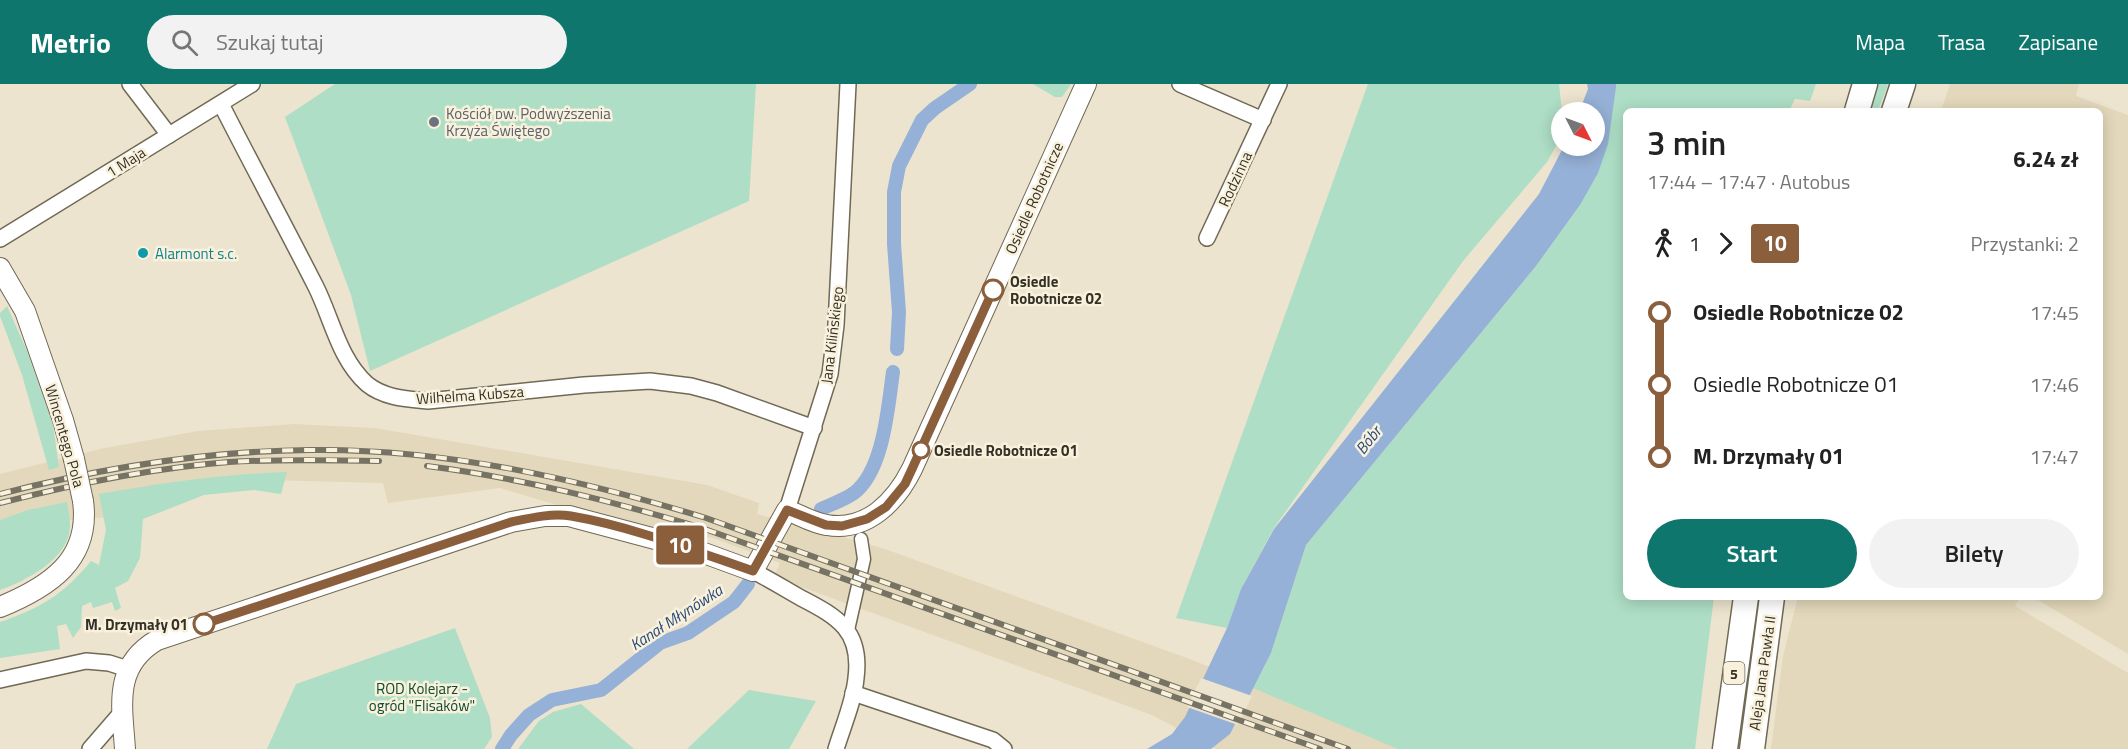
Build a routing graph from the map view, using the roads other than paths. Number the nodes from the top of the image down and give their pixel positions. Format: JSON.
{"nodes":[{"id":1,"x":130,"y":84,"type":"edge"},
{"id":2,"x":252,"y":84,"type":"edge"},
{"id":3,"x":848,"y":84,"type":"edge"},
{"id":4,"x":1086,"y":84,"type":"edge"},
{"id":5,"x":1180,"y":84,"type":"edge"},
{"id":6,"x":1279,"y":84,"type":"edge"},
{"id":7,"x":1865,"y":84,"type":"edge"},
{"id":8,"x":1903,"y":84,"type":"edge"},
{"id":9,"x":221,"y":104,"type":"junction"},
{"id":10,"x":1858,"y":108,"type":"edge"},
{"id":11,"x":1895,"y":108,"type":"edge"},
{"id":12,"x":1263,"y":120,"type":"junction"},
{"id":13,"x":170,"y":135,"type":"junction"},
{"id":14,"x":1207,"y":238,"type":"dead end"},
{"id":15,"x":0,"y":239,"type":"edge"},
{"id":16,"x":0,"y":269,"type":"edge"},
{"id":17,"x":814,"y":428,"type":"junction"},
{"id":18,"x":787,"y":510,"type":"junction"},
{"id":19,"x":861,"y":539,"type":"dead end"},
{"id":20,"x":753,"y":571,"type":"junction"},
{"id":21,"x":1746,"y":600,"type":"edge"},
{"id":22,"x":1773,"y":600,"type":"edge"},
{"id":23,"x":0,"y":607,"type":"edge"},
{"id":24,"x":848,"y":630,"type":"junction"},
{"id":25,"x":128,"y":669,"type":"junction"},
{"id":26,"x":0,"y":680,"type":"edge"},
{"id":27,"x":853,"y":693,"type":"junction"},
{"id":28,"x":122,"y":712,"type":"junction"},
{"id":29,"x":90,"y":749,"type":"edge"},
{"id":30,"x":125,"y":749,"type":"edge"},
{"id":31,"x":836,"y":749,"type":"edge"},
{"id":32,"x":1004,"y":749,"type":"edge"},
{"id":33,"x":1725,"y":749,"type":"edge"},
{"id":34,"x":1752,"y":749,"type":"edge"}],
"edges":[{"from":1,"to":13,"type":"street"},
{"from":2,"to":9,"type":"street","name":"1 Maja"},
{"from":3,"to":17,"type":"street","name":"Jana Kilińskiego"},
{"from":4,"to":18,"type":"street","name":"Osiedle Robotnicze"},
{"from":5,"to":12,"type":"street"},
{"from":6,"to":12,"type":"street","name":"Rodzinna"},
{"from":7,"to":10,"type":"main road"},
{"from":8,"to":11,"type":"main road"},
{"from":9,"to":13,"type":"street","name":"1 Maja"},
{"from":9,"to":17,"type":"street","name":"Wilhelma Kubsza"},
{"from":12,"to":14,"type":"street","name":"Rodzinna"},
{"from":13,"to":15,"type":"street","name":"1 Maja"},
{"from":16,"to":23,"type":"street","name":"Wincentego Pola","bridge":true},
{"from":17,"to":18,"type":"street","name":"Jana Kilińskiego"},
{"from":18,"to":20,"type":"street","name":"Jana Kilińskiego"},
{"from":19,"to":24,"type":"street"},
{"from":20,"to":24,"type":"street"},
{"from":20,"to":25,"type":"street"},
{"from":21,"to":33,"type":"main road","name":"Aleja Jana Pawła II","number":"5"},
{"from":22,"to":34,"type":"main road","name":"Aleja Jana Pawła II","number":"5"},
{"from":24,"to":27,"type":"street"},
{"from":25,"to":26,"type":"street"},
{"from":25,"to":28,"type":"street"},
{"from":27,"to":31,"type":"street"},
{"from":27,"to":32,"type":"street"},
{"from":28,"to":29,"type":"street"},
{"from":28,"to":30,"type":"street"}]}
